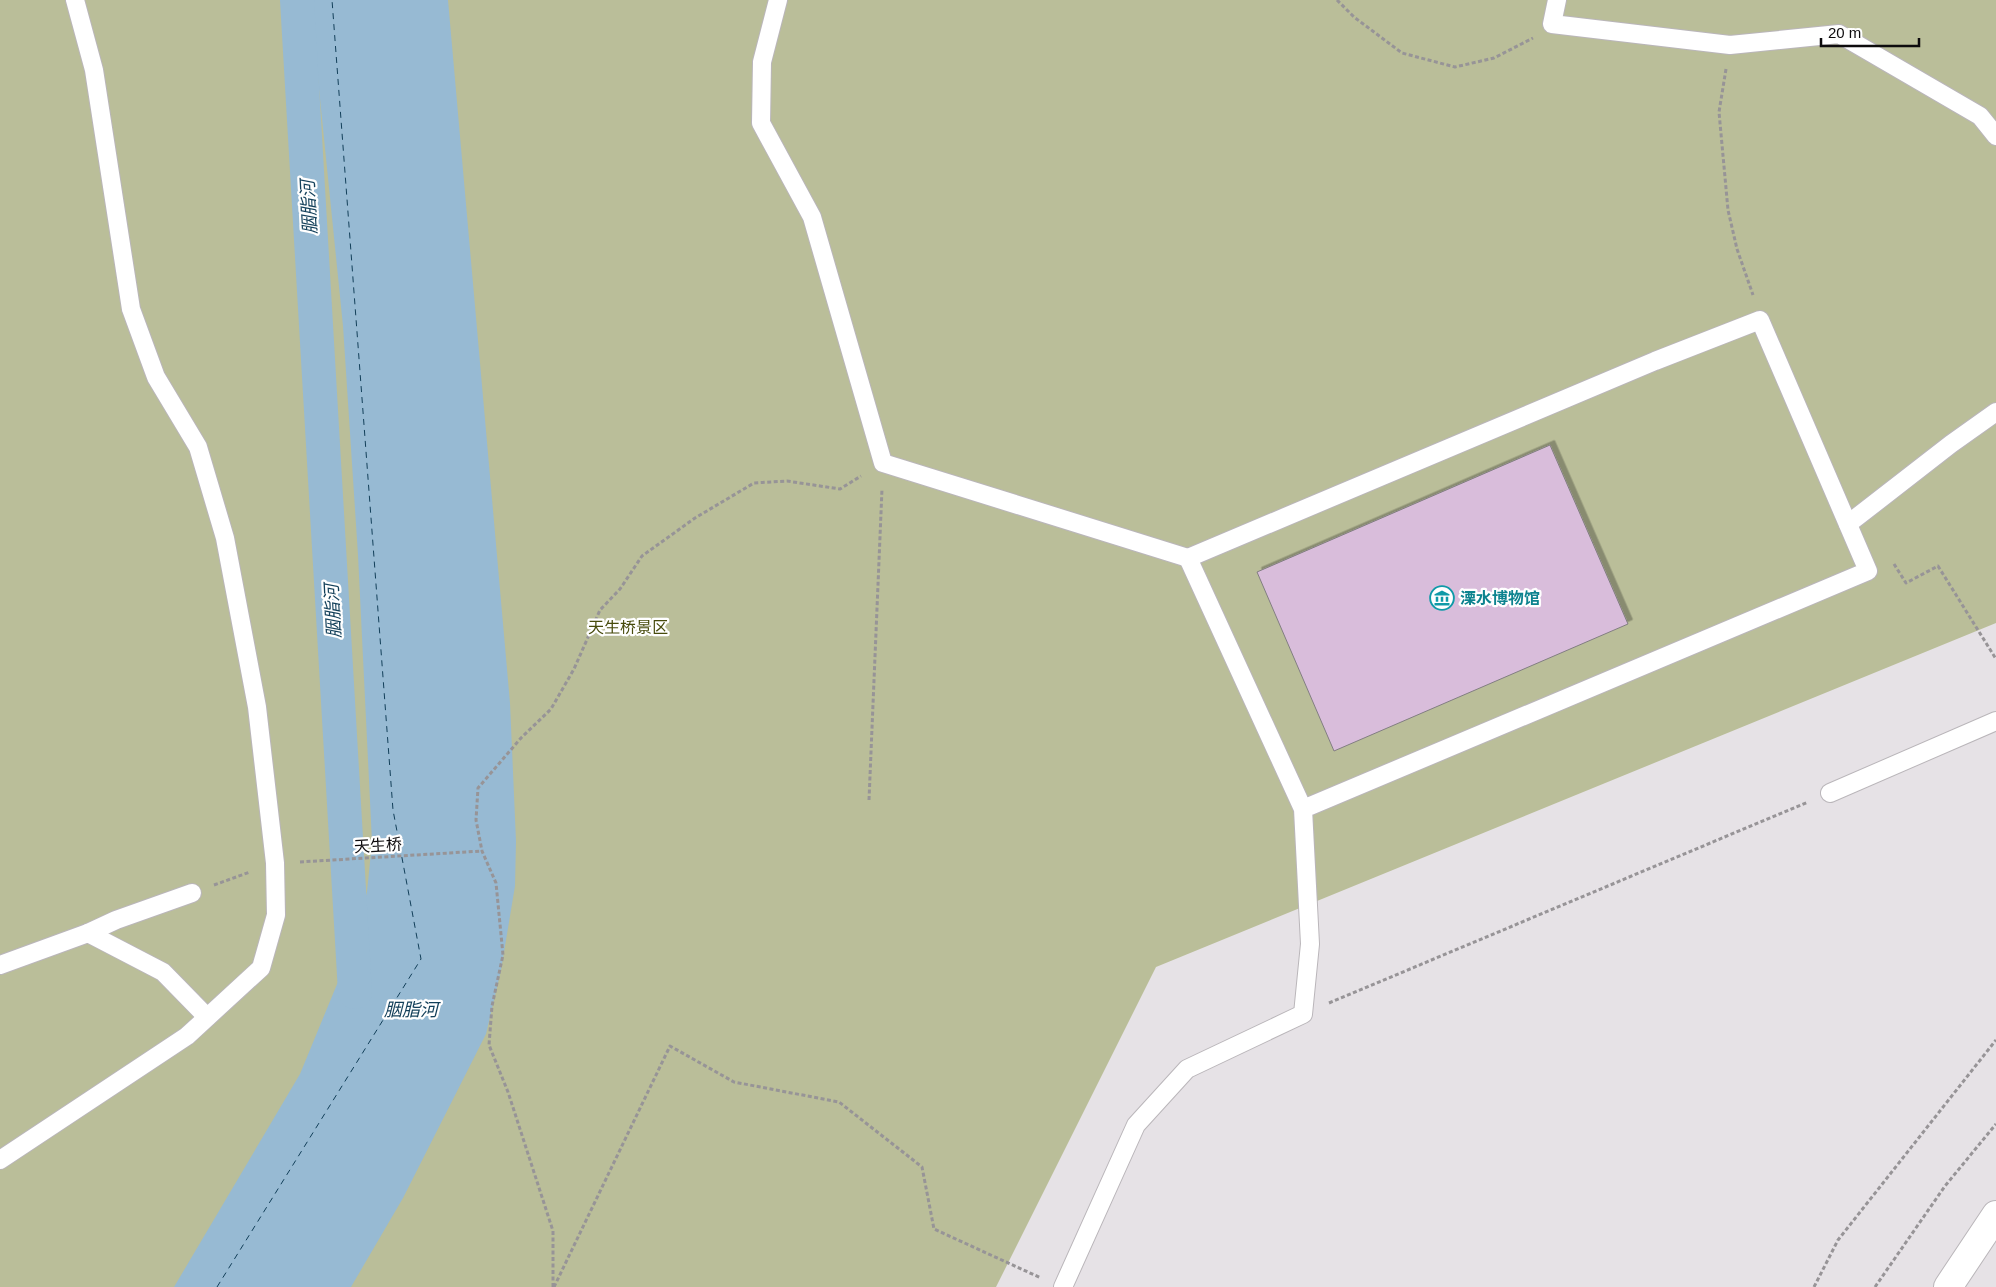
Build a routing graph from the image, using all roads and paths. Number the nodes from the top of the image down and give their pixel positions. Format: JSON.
{"nodes":[{"id":1,"x":75,"y":0,"type":"edge"},
{"id":2,"x":778,"y":0,"type":"edge"},
{"id":3,"x":1337,"y":0,"type":"edge"},
{"id":4,"x":1557,"y":0,"type":"edge"},
{"id":5,"x":1552,"y":24,"type":"junction"},
{"id":6,"x":1730,"y":44,"type":"junction"},
{"id":7,"x":1996,"y":136,"type":"edge"},
{"id":8,"x":1760,"y":320,"type":"junction"},
{"id":9,"x":1996,"y":412,"type":"edge"},
{"id":10,"x":883,"y":463,"type":"junction"},
{"id":11,"x":1848,"y":524,"type":"junction"},
{"id":12,"x":1188,"y":558,"type":"junction"},
{"id":13,"x":1892,"y":561,"type":"dead end"},
{"id":14,"x":1996,"y":659,"type":"edge"},
{"id":15,"x":1996,"y":721,"type":"edge"},
{"id":16,"x":1830,"y":793,"type":"joint"},
{"id":17,"x":869,"y":800,"type":"dead end"},
{"id":18,"x":1303,"y":809,"type":"junction"},
{"id":19,"x":482,"y":851,"type":"junction"},
{"id":20,"x":275,"y":864,"type":"junction"},
{"id":21,"x":192,"y":893,"type":"joint"},
{"id":22,"x":88,"y":934,"type":"junction"},
{"id":23,"x":0,"y":966,"type":"edge"},
{"id":24,"x":1304,"y":1014,"type":"junction"},
{"id":25,"x":207,"y":1017,"type":"junction"},
{"id":26,"x":1996,"y":1040,"type":"edge"},
{"id":27,"x":1996,"y":1124,"type":"edge"},
{"id":28,"x":0,"y":1160,"type":"edge"},
{"id":29,"x":1996,"y":1215,"type":"edge"},
{"id":30,"x":1042,"y":1279,"type":"dead end"},
{"id":31,"x":553,"y":1287,"type":"edge"},
{"id":32,"x":1062,"y":1287,"type":"edge"},
{"id":33,"x":1814,"y":1287,"type":"edge"},
{"id":34,"x":1875,"y":1287,"type":"edge"},
{"id":35,"x":1948,"y":1287,"type":"edge"}],
"edges":[{"from":1,"to":20,"type":"lane"},
{"from":2,"to":10,"type":"lane"},
{"from":3,"to":5,"type":"path"},
{"from":4,"to":5,"type":"lane"},
{"from":5,"to":6,"type":"lane"},
{"from":6,"to":7,"type":"lane"},
{"from":6,"to":8,"type":"path"},
{"from":8,"to":11,"type":"lane"},
{"from":8,"to":12,"type":"lane"},
{"from":9,"to":11,"type":"lane"},
{"from":10,"to":12,"type":"lane"},
{"from":10,"to":17,"type":"path"},
{"from":10,"to":19,"type":"path"},
{"from":11,"to":18,"type":"lane"},
{"from":12,"to":18,"type":"lane"},
{"from":13,"to":14,"type":"path"},
{"from":15,"to":16,"type":"lane"},
{"from":16,"to":24,"type":"path"},
{"from":18,"to":24,"type":"lane"},
{"from":19,"to":20,"type":"path","name":"天生桥"},
{"from":19,"to":31,"type":"path"},
{"from":20,"to":21,"type":"path","name":"天生桥"},
{"from":20,"to":25,"type":"lane"},
{"from":21,"to":22,"type":"lane"},
{"from":22,"to":23,"type":"lane"},
{"from":22,"to":25,"type":"lane"},
{"from":24,"to":32,"type":"lane"},
{"from":25,"to":28,"type":"lane"},
{"from":26,"to":33,"type":"path"},
{"from":27,"to":34,"type":"path"},
{"from":29,"to":35,"type":"main road"},
{"from":30,"to":31,"type":"path"}]}
